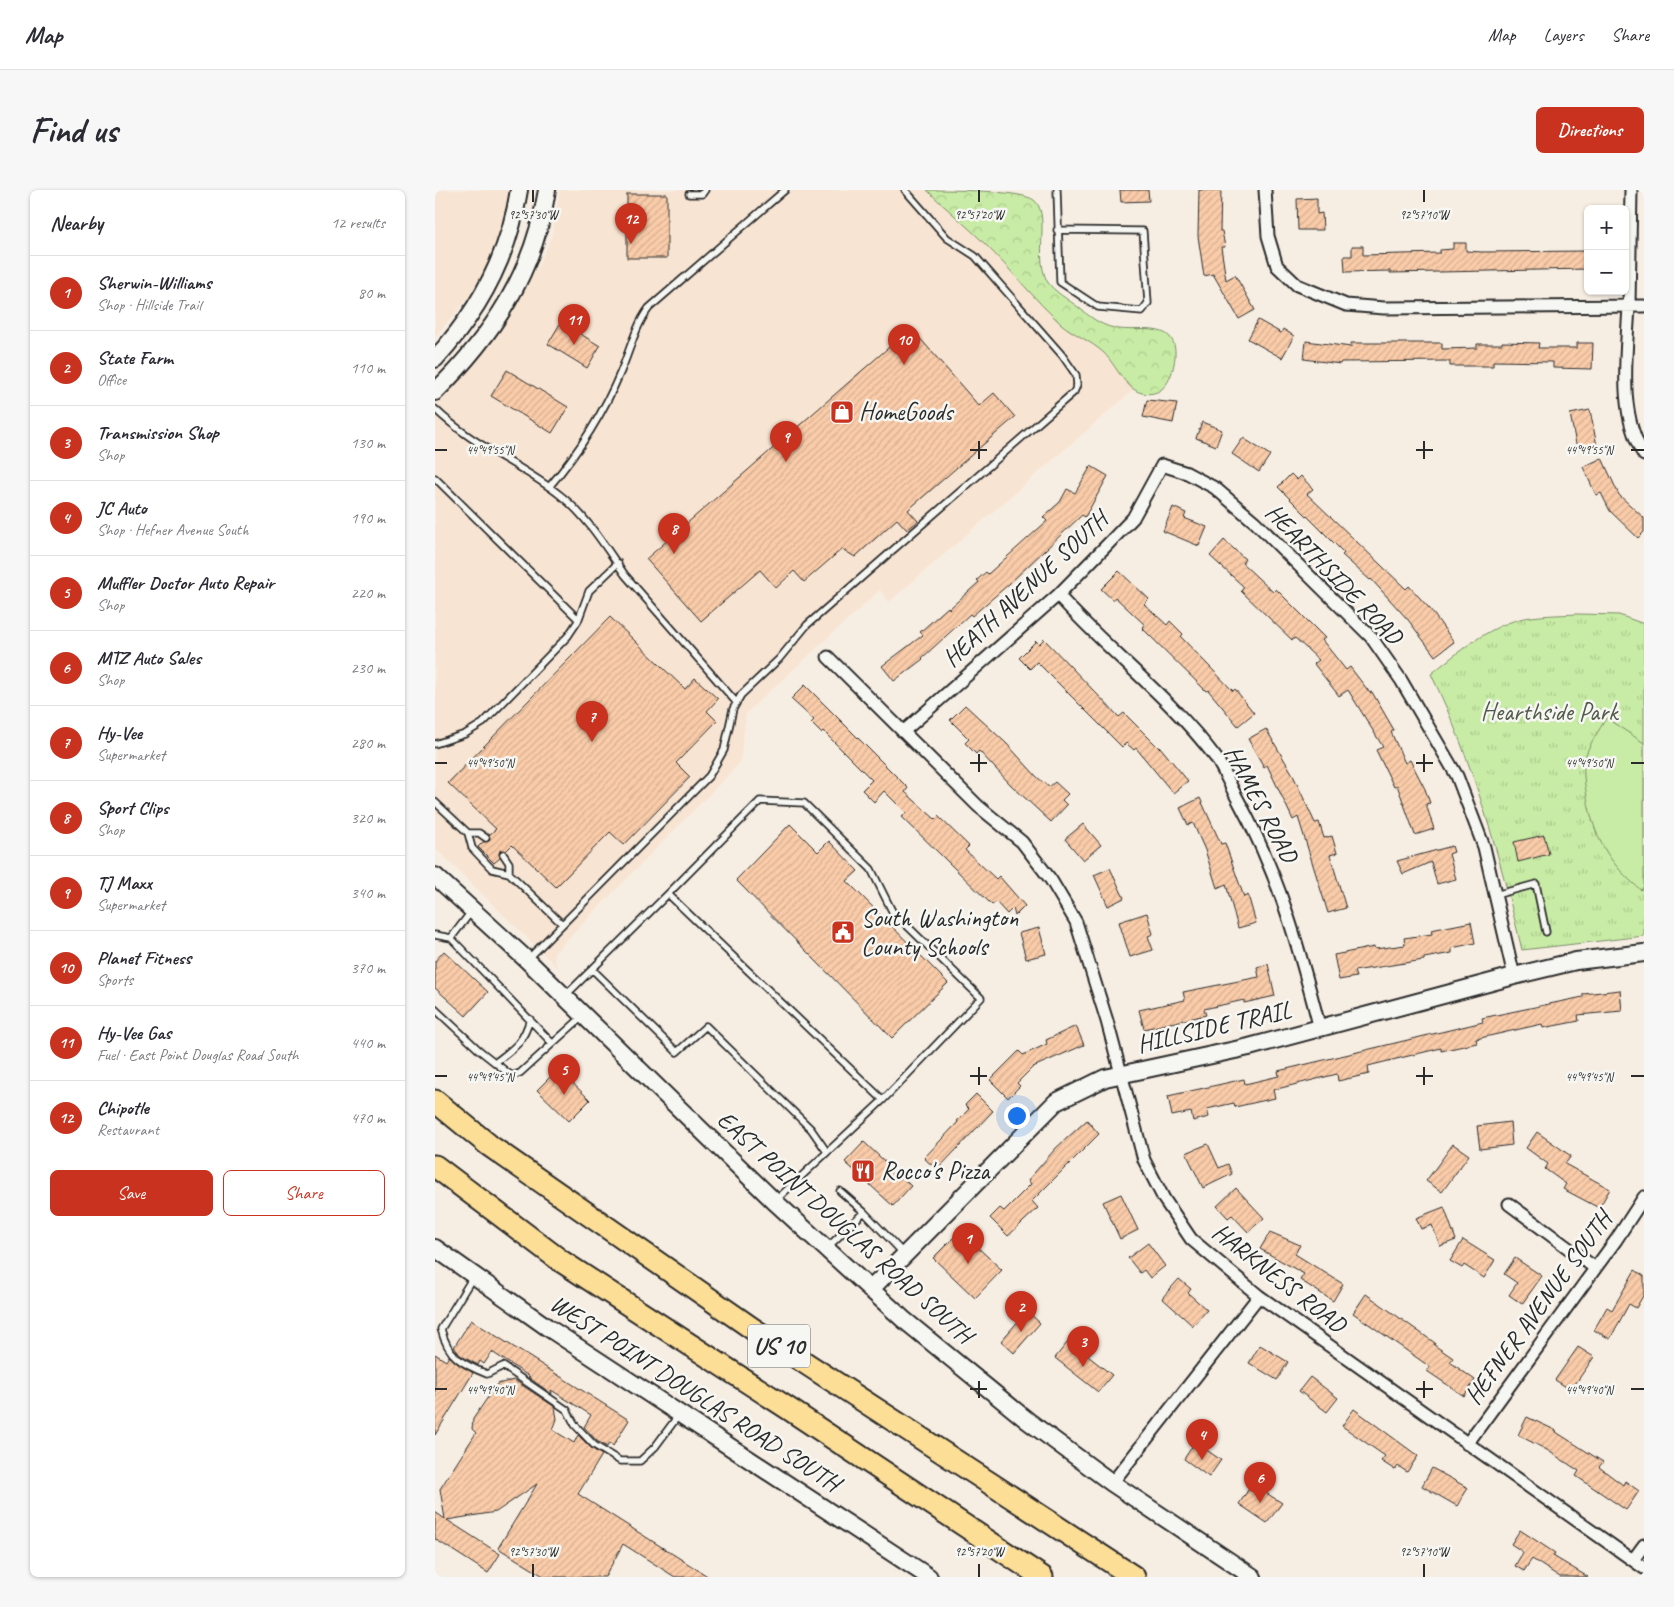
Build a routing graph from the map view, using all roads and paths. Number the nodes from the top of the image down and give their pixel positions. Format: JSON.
{"nodes":[{"id":1,"x":519,"y":190,"type":"edge"},
{"id":2,"x":547,"y":190,"type":"edge"},
{"id":3,"x":705,"y":190,"type":"edge"},
{"id":4,"x":785,"y":190,"type":"edge"},
{"id":5,"x":905,"y":190,"type":"edge"},
{"id":6,"x":1057,"y":190,"type":"edge"},
{"id":7,"x":1265,"y":190,"type":"edge"},
{"id":8,"x":1631,"y":190,"type":"edge"},
{"id":9,"x":689,"y":194,"type":"dead end"},
{"id":10,"x":1057,"y":230,"type":"junction"},
{"id":11,"x":1629,"y":306,"type":"junction"},
{"id":12,"x":1644,"y":306,"type":"edge"},
{"id":13,"x":435,"y":359,"type":"edge"},
{"id":14,"x":435,"y":392,"type":"edge"},
{"id":15,"x":435,"y":408,"type":"edge"},
{"id":16,"x":1644,"y":455,"type":"edge"},
{"id":17,"x":1162,"y":466,"type":"joint"},
{"id":18,"x":435,"y":478,"type":"edge"},
{"id":19,"x":549,"y":487,"type":"junction"},
{"id":20,"x":618,"y":563,"type":"junction"},
{"id":21,"x":1058,"y":595,"type":"junction"},
{"id":22,"x":578,"y":619,"type":"junction"},
{"id":23,"x":828,"y":657,"type":"dead end"},
{"id":24,"x":736,"y":702,"type":"junction"},
{"id":25,"x":903,"y":732,"type":"junction"},
{"id":26,"x":435,"y":744,"type":"edge"},
{"id":27,"x":435,"y":802,"type":"edge"},
{"id":28,"x":468,"y":833,"type":"junction"},
{"id":29,"x":486,"y":838,"type":"dead end"},
{"id":30,"x":503,"y":854,"type":"dead end"},
{"id":31,"x":509,"y":873,"type":"junction"},
{"id":32,"x":435,"y":876,"type":"edge"},
{"id":33,"x":668,"y":894,"type":"junction"},
{"id":34,"x":1495,"y":895,"type":"junction"},
{"id":35,"x":472,"y":912,"type":"junction"},
{"id":36,"x":562,"y":924,"type":"junction"},
{"id":37,"x":1545,"y":932,"type":"dead end"},
{"id":38,"x":435,"y":935,"type":"edge"},
{"id":39,"x":451,"y":938,"type":"junction"},
{"id":40,"x":1644,"y":953,"type":"edge"},
{"id":41,"x":527,"y":960,"type":"junction"},
{"id":42,"x":592,"y":969,"type":"junction"},
{"id":43,"x":1514,"y":976,"type":"junction"},
{"id":44,"x":564,"y":996,"type":"junction"},
{"id":45,"x":435,"y":1009,"type":"edge"},
{"id":46,"x":583,"y":1015,"type":"junction"},
{"id":47,"x":530,"y":1019,"type":"junction"},
{"id":48,"x":1320,"y":1029,"type":"junction"},
{"id":49,"x":553,"y":1043,"type":"junction"},
{"id":50,"x":496,"y":1062,"type":"junction"},
{"id":51,"x":1120,"y":1074,"type":"junction"},
{"id":52,"x":883,"y":1100,"type":"junction"},
{"id":53,"x":435,"y":1102,"type":"edge"},
{"id":54,"x":827,"y":1152,"type":"junction"},
{"id":55,"x":435,"y":1166,"type":"edge"},
{"id":56,"x":840,"y":1191,"type":"dead end"},
{"id":57,"x":1644,"y":1197,"type":"edge"},
{"id":58,"x":774,"y":1202,"type":"junction"},
{"id":59,"x":1509,"y":1204,"type":"dead end"},
{"id":60,"x":864,"y":1212,"type":"junction"},
{"id":61,"x":435,"y":1248,"type":"edge"},
{"id":62,"x":825,"y":1249,"type":"junction"},
{"id":63,"x":906,"y":1255,"type":"junction"},
{"id":64,"x":1595,"y":1268,"type":"junction"},
{"id":65,"x":474,"y":1275,"type":"junction"},
{"id":66,"x":870,"y":1290,"type":"junction"},
{"id":67,"x":1259,"y":1296,"type":"junction"},
{"id":68,"x":680,"y":1414,"type":"junction"},
{"id":69,"x":1467,"y":1444,"type":"junction"},
{"id":70,"x":1113,"y":1483,"type":"junction"},
{"id":71,"x":1644,"y":1545,"type":"edge"},
{"id":72,"x":1633,"y":1560,"type":"junction"},
{"id":73,"x":1644,"y":1568,"type":"edge"},
{"id":74,"x":929,"y":1577,"type":"edge"},
{"id":75,"x":1042,"y":1577,"type":"edge"},
{"id":76,"x":1133,"y":1577,"type":"edge"},
{"id":77,"x":1253,"y":1577,"type":"edge"}],
"edges":[{"from":1,"to":13,"type":"street"},
{"from":2,"to":14,"type":"street"},
{"from":3,"to":9,"type":"lane"},
{"from":4,"to":19,"type":"lane"},
{"from":5,"to":24,"type":"lane"},
{"from":6,"to":10,"type":"lane"},
{"from":7,"to":11,"type":"street"},
{"from":8,"to":11,"type":"street"},
{"from":10,"to":10,"type":"lane"},
{"from":11,"to":12,"type":"street"},
{"from":11,"to":16,"type":"street"},
{"from":15,"to":19,"type":"lane"},
{"from":17,"to":21,"type":"street","name":"HEATH AVENUE SOUTH"},
{"from":17,"to":34,"type":"street","name":"HEARTHSIDE ROAD"},
{"from":18,"to":22,"type":"lane"},
{"from":19,"to":20,"type":"lane"},
{"from":20,"to":22,"type":"lane"},
{"from":20,"to":24,"type":"lane"},
{"from":21,"to":25,"type":"street","name":"HEATH AVENUE SOUTH"},
{"from":21,"to":48,"type":"street","name":"HAMES ROAD"},
{"from":22,"to":26,"type":"lane"},
{"from":23,"to":25,"type":"street","name":"HARKNESS ROAD"},
{"from":24,"to":36,"type":"lane"},
{"from":25,"to":51,"type":"street","name":"HARKNESS ROAD"},
{"from":27,"to":28,"type":"lane"},
{"from":28,"to":29,"type":"lane"},
{"from":28,"to":31,"type":"lane"},
{"from":30,"to":31,"type":"lane"},
{"from":31,"to":36,"type":"lane"},
{"from":32,"to":35,"type":"street","name":"EAST POINT DOUGLAS ROAD SOUTH"},
{"from":33,"to":42,"type":"lane"},
{"from":33,"to":52,"type":"lane"},
{"from":33,"to":52,"type":"lane"},
{"from":34,"to":37,"type":"lane"},
{"from":34,"to":43,"type":"street","name":"HEARTHSIDE ROAD"},
{"from":35,"to":39,"type":"lane"},
{"from":35,"to":41,"type":"street","name":"EAST POINT DOUGLAS ROAD SOUTH"},
{"from":36,"to":41,"type":"lane"},
{"from":38,"to":39,"type":"lane"},
{"from":39,"to":47,"type":"lane"},
{"from":40,"to":43,"type":"street","name":"HILLSIDE TRAIL"},
{"from":41,"to":44,"type":"street","name":"EAST POINT DOUGLAS ROAD SOUTH"},
{"from":42,"to":44,"type":"lane"},
{"from":42,"to":54,"type":"lane"},
{"from":43,"to":48,"type":"street","name":"HILLSIDE TRAIL"},
{"from":44,"to":46,"type":"street","name":"EAST POINT DOUGLAS ROAD SOUTH"},
{"from":45,"to":50,"type":"lane"},
{"from":46,"to":49,"type":"lane"},
{"from":46,"to":58,"type":"street","name":"EAST POINT DOUGLAS ROAD SOUTH"},
{"from":47,"to":49,"type":"lane"},
{"from":47,"to":50,"type":"lane"},
{"from":48,"to":51,"type":"street","name":"HILLSIDE TRAIL"},
{"from":49,"to":50,"type":"lane"},
{"from":51,"to":63,"type":"street","name":"HILLSIDE TRAIL"},
{"from":51,"to":67,"type":"street","name":"HARKNESS ROAD"},
{"from":52,"to":54,"type":"lane"},
{"from":53,"to":76,"type":"highway","number":"US 10"},
{"from":54,"to":58,"type":"lane"},
{"from":55,"to":75,"type":"highway","number":"US 10"},
{"from":56,"to":60,"type":"lane"},
{"from":57,"to":64,"type":"street","name":"HEFNER AVENUE SOUTH"},
{"from":58,"to":62,"type":"street","name":"EAST POINT DOUGLAS ROAD SOUTH"},
{"from":59,"to":64,"type":"street"},
{"from":60,"to":62,"type":"lane"},
{"from":60,"to":63,"type":"lane"},
{"from":61,"to":65,"type":"street","name":"WEST POINT DOUGLAS ROAD SOUTH"},
{"from":62,"to":66,"type":"street","name":"EAST POINT DOUGLAS ROAD SOUTH"},
{"from":63,"to":66,"type":"street","name":"HILLSIDE TRAIL"},
{"from":64,"to":69,"type":"street","name":"HEFNER AVENUE SOUTH"},
{"from":65,"to":68,"type":"street","name":"WEST POINT DOUGLAS ROAD SOUTH"},
{"from":65,"to":68,"type":"lane"},
{"from":66,"to":70,"type":"street","name":"EAST POINT DOUGLAS ROAD SOUTH"},
{"from":67,"to":69,"type":"street","name":"HARKNESS ROAD"},
{"from":67,"to":70,"type":"street"},
{"from":68,"to":74,"type":"street","name":"WEST POINT DOUGLAS ROAD SOUTH"},
{"from":69,"to":72,"type":"street","name":"HARKNESS ROAD"},
{"from":70,"to":77,"type":"street","name":"EAST POINT DOUGLAS ROAD SOUTH"},
{"from":71,"to":72,"type":"street"},
{"from":72,"to":73,"type":"street","name":"HARKNESS ROAD"}]}
